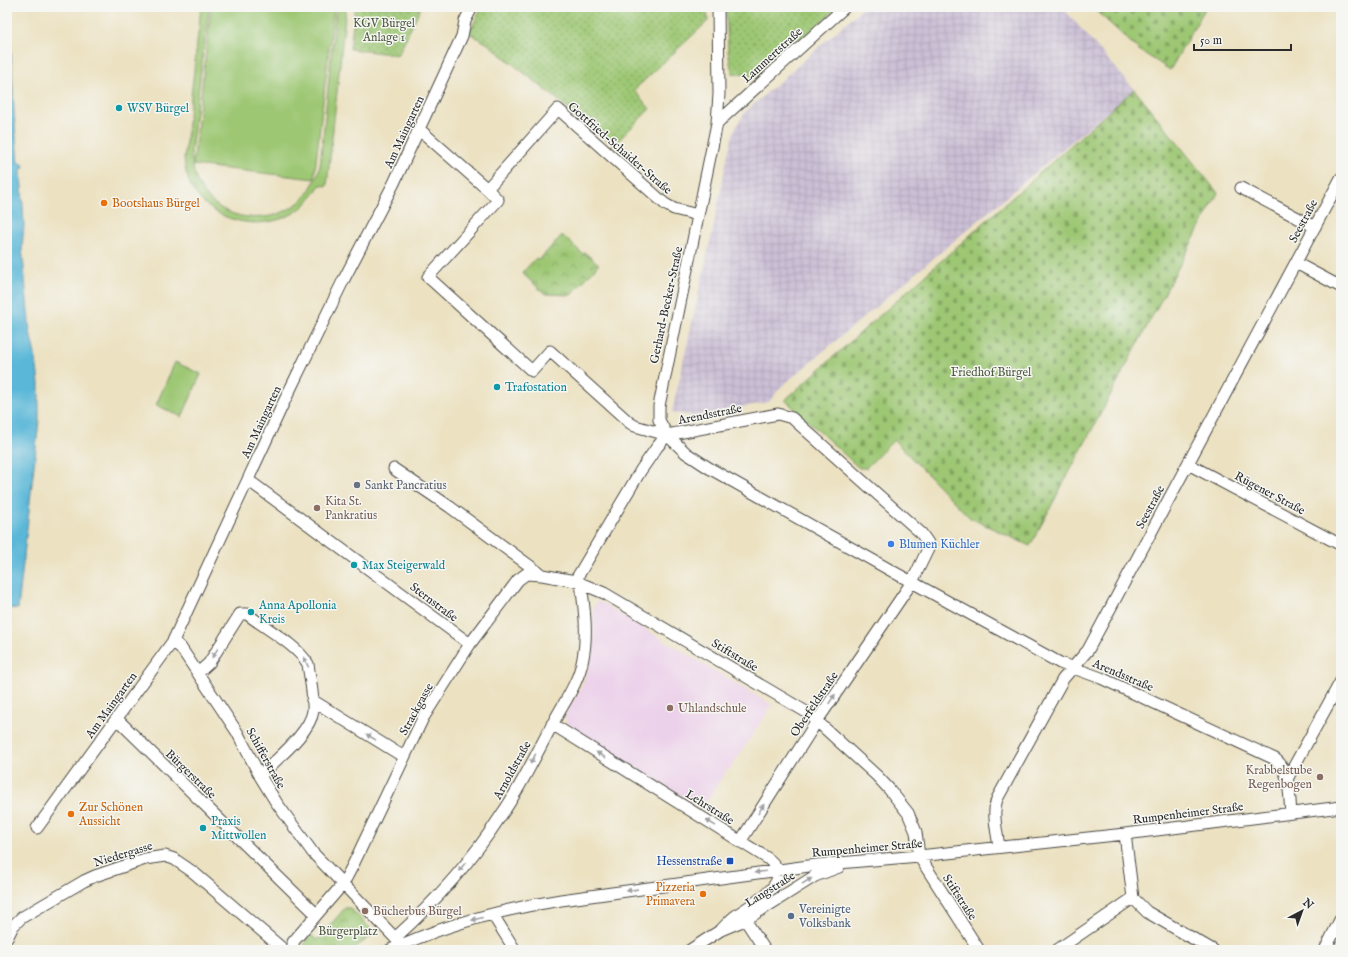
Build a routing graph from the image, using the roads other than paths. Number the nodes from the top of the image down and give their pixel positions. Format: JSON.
{"nodes":[{"id":1,"x":472,"y":7,"type":"edge"},
{"id":2,"x":718,"y":7,"type":"edge"},
{"id":3,"x":845,"y":7,"type":"edge"},
{"id":4,"x":717,"y":123,"type":"junction"},
{"id":5,"x":420,"y":130,"type":"junction"},
{"id":6,"x":1341,"y":178,"type":"edge"},
{"id":7,"x":1241,"y":188,"type":"dead end"},
{"id":8,"x":487,"y":189,"type":"junction"},
{"id":9,"x":698,"y":215,"type":"junction"},
{"id":10,"x":1315,"y":227,"type":"junction"},
{"id":11,"x":1296,"y":263,"type":"junction"},
{"id":12,"x":1341,"y":287,"type":"edge"},
{"id":13,"x":667,"y":435,"type":"junction"},
{"id":14,"x":1188,"y":464,"type":"junction"},
{"id":15,"x":394,"y":469,"type":"dead end"},
{"id":16,"x":248,"y":480,"type":"junction"},
{"id":17,"x":1341,"y":545,"type":"edge"},
{"id":18,"x":542,"y":575,"type":"junction"},
{"id":19,"x":578,"y":582,"type":"junction"},
{"id":20,"x":912,"y":582,"type":"junction"},
{"id":21,"x":173,"y":641,"type":"junction"},
{"id":22,"x":470,"y":644,"type":"junction"},
{"id":23,"x":1071,"y":668,"type":"junction"},
{"id":24,"x":198,"y":673,"type":"junction"},
{"id":25,"x":1341,"y":681,"type":"edge"},
{"id":26,"x":312,"y":700,"type":"junction"},
{"id":27,"x":117,"y":719,"type":"junction"},
{"id":28,"x":817,"y":721,"type":"junction"},
{"id":29,"x":552,"y":724,"type":"junction"},
{"id":30,"x":404,"y":757,"type":"junction"},
{"id":31,"x":260,"y":776,"type":"junction"},
{"id":32,"x":1288,"y":779,"type":"junction"},
{"id":33,"x":1341,"y":807,"type":"edge"},
{"id":34,"x":1291,"y":813,"type":"junction"},
{"id":35,"x":38,"y":828,"type":"dead end"},
{"id":36,"x":1125,"y":834,"type":"junction"},
{"id":37,"x":740,"y":842,"type":"junction"},
{"id":38,"x":999,"y":847,"type":"junction"},
{"id":39,"x":919,"y":856,"type":"junction"},
{"id":40,"x":869,"y":861,"type":"junction"},
{"id":41,"x":777,"y":870,"type":"junction"},
{"id":42,"x":343,"y":884,"type":"junction"},
{"id":43,"x":1133,"y":898,"type":"junction"},
{"id":44,"x":316,"y":914,"type":"junction"},
{"id":45,"x":493,"y":915,"type":"junction"},
{"id":46,"x":743,"y":916,"type":"junction"},
{"id":47,"x":1341,"y":918,"type":"edge"},
{"id":48,"x":7,"y":938,"type":"edge"},
{"id":49,"x":397,"y":946,"type":"edge"},
{"id":50,"x":284,"y":950,"type":"edge"},
{"id":51,"x":292,"y":950,"type":"edge"},
{"id":52,"x":515,"y":950,"type":"edge"},
{"id":53,"x":690,"y":950,"type":"edge"},
{"id":54,"x":765,"y":950,"type":"edge"},
{"id":55,"x":979,"y":950,"type":"edge"},
{"id":56,"x":1057,"y":950,"type":"edge"},
{"id":57,"x":1212,"y":950,"type":"edge"},
{"id":58,"x":1325,"y":950,"type":"edge"}],
"edges":[{"from":1,"to":5,"type":"street","name":"Am Maingarten"},
{"from":2,"to":4,"type":"street","name":"Gerhard-Becker-Straße"},
{"from":3,"to":4,"type":"street","name":"Lammertstraße"},
{"from":4,"to":9,"type":"street","name":"Gerhard-Becker-Straße"},
{"from":5,"to":8,"type":"street"},
{"from":5,"to":16,"type":"street","name":"Am Maingarten"},
{"from":6,"to":10,"type":"street","name":"Seestraße"},
{"from":7,"to":10,"type":"street"},
{"from":8,"to":9,"type":"street","name":"Gottfried-Schaider-Straße"},
{"from":8,"to":13,"type":"street"},
{"from":9,"to":13,"type":"street","name":"Gerhard-Becker-Straße"},
{"from":10,"to":11,"type":"street","name":"Seestraße"},
{"from":11,"to":12,"type":"street"},
{"from":11,"to":14,"type":"street","name":"Seestraße"},
{"from":13,"to":19,"type":"street"},
{"from":13,"to":20,"type":"street","name":"Arendsstraße"},
{"from":13,"to":20,"type":"street","name":"Arendsstraße"},
{"from":14,"to":17,"type":"street","name":"Rügener Straße"},
{"from":14,"to":23,"type":"street","name":"Seestraße"},
{"from":15,"to":18,"type":"street","name":"Stiftstraße"},
{"from":16,"to":21,"type":"street","name":"Am Maingarten"},
{"from":16,"to":22,"type":"street","name":"Sternstraße"},
{"from":18,"to":19,"type":"street","name":"Stiftstraße"},
{"from":18,"to":22,"type":"street","name":"Strackgasse"},
{"from":19,"to":28,"type":"street","name":"Stiftstraße"},
{"from":19,"to":29,"type":"street","name":"Arnoldstraße"},
{"from":20,"to":23,"type":"street","name":"Arendsstraße"},
{"from":28,"to":20,"type":"street","name":"Oberfeldstraße","one_way":true},
{"from":21,"to":24,"type":"street","name":"Schifferstraße"},
{"from":21,"to":27,"type":"street","name":"Am Maingarten"},
{"from":22,"to":30,"type":"street","name":"Strackgasse"},
{"from":23,"to":32,"type":"street","name":"Arendsstraße"},
{"from":23,"to":38,"type":"street","name":"Seestraße"},
{"from":26,"to":24,"type":"street","one_way":true},
{"from":24,"to":31,"type":"street","name":"Schifferstraße"},
{"from":25,"to":32,"type":"street"},
{"from":30,"to":26,"type":"street","one_way":true},
{"from":26,"to":31,"type":"street"},
{"from":27,"to":35,"type":"street","name":"Am Maingarten"},
{"from":27,"to":44,"type":"street","name":"Bürgerstraße"},
{"from":37,"to":28,"type":"street","name":"Oberfeldstraße","one_way":true},
{"from":28,"to":39,"type":"street","name":"Stiftstraße"},
{"from":37,"to":29,"type":"street","name":"Lehrstraße","one_way":true},
{"from":29,"to":49,"type":"street","name":"Arnoldstraße","one_way":true},
{"from":30,"to":42,"type":"street","name":"Strackgasse"},
{"from":31,"to":42,"type":"street","name":"Schifferstraße"},
{"from":32,"to":34,"type":"street","name":"Arendsstraße"},
{"from":33,"to":34,"type":"street","name":"Rumpenheimer Straße"},
{"from":34,"to":36,"type":"street","name":"Rumpenheimer Straße"},
{"from":36,"to":38,"type":"street","name":"Rumpenheimer Straße"},
{"from":36,"to":43,"type":"street"},
{"from":37,"to":41,"type":"street","name":"Lehrstraße"},
{"from":38,"to":39,"type":"street","name":"Rumpenheimer Straße"},
{"from":39,"to":40,"type":"street","name":"Rumpenheimer Straße"},
{"from":39,"to":55,"type":"street","name":"Stiftstraße"},
{"from":40,"to":41,"type":"street","name":"Rumpenheimer Straße"},
{"from":46,"to":40,"type":"street","name":"Langstraße","one_way":true},
{"from":41,"to":45,"type":"street","name":"Rumpenheimer Straße","one_way":true},
{"from":41,"to":46,"type":"street"},
{"from":42,"to":44,"type":"street"},
{"from":42,"to":49,"type":"street"},
{"from":43,"to":56,"type":"street"},
{"from":43,"to":57,"type":"street"},
{"from":44,"to":51,"type":"street"},
{"from":45,"to":49,"type":"street","name":"Rumpenheimer Straße","one_way":true},
{"from":45,"to":52,"type":"street"},
{"from":46,"to":53,"type":"street","name":"Langstraße"},
{"from":46,"to":54,"type":"street"},
{"from":47,"to":58,"type":"street"},
{"from":48,"to":50,"type":"street","name":"Niedergasse"}]}
